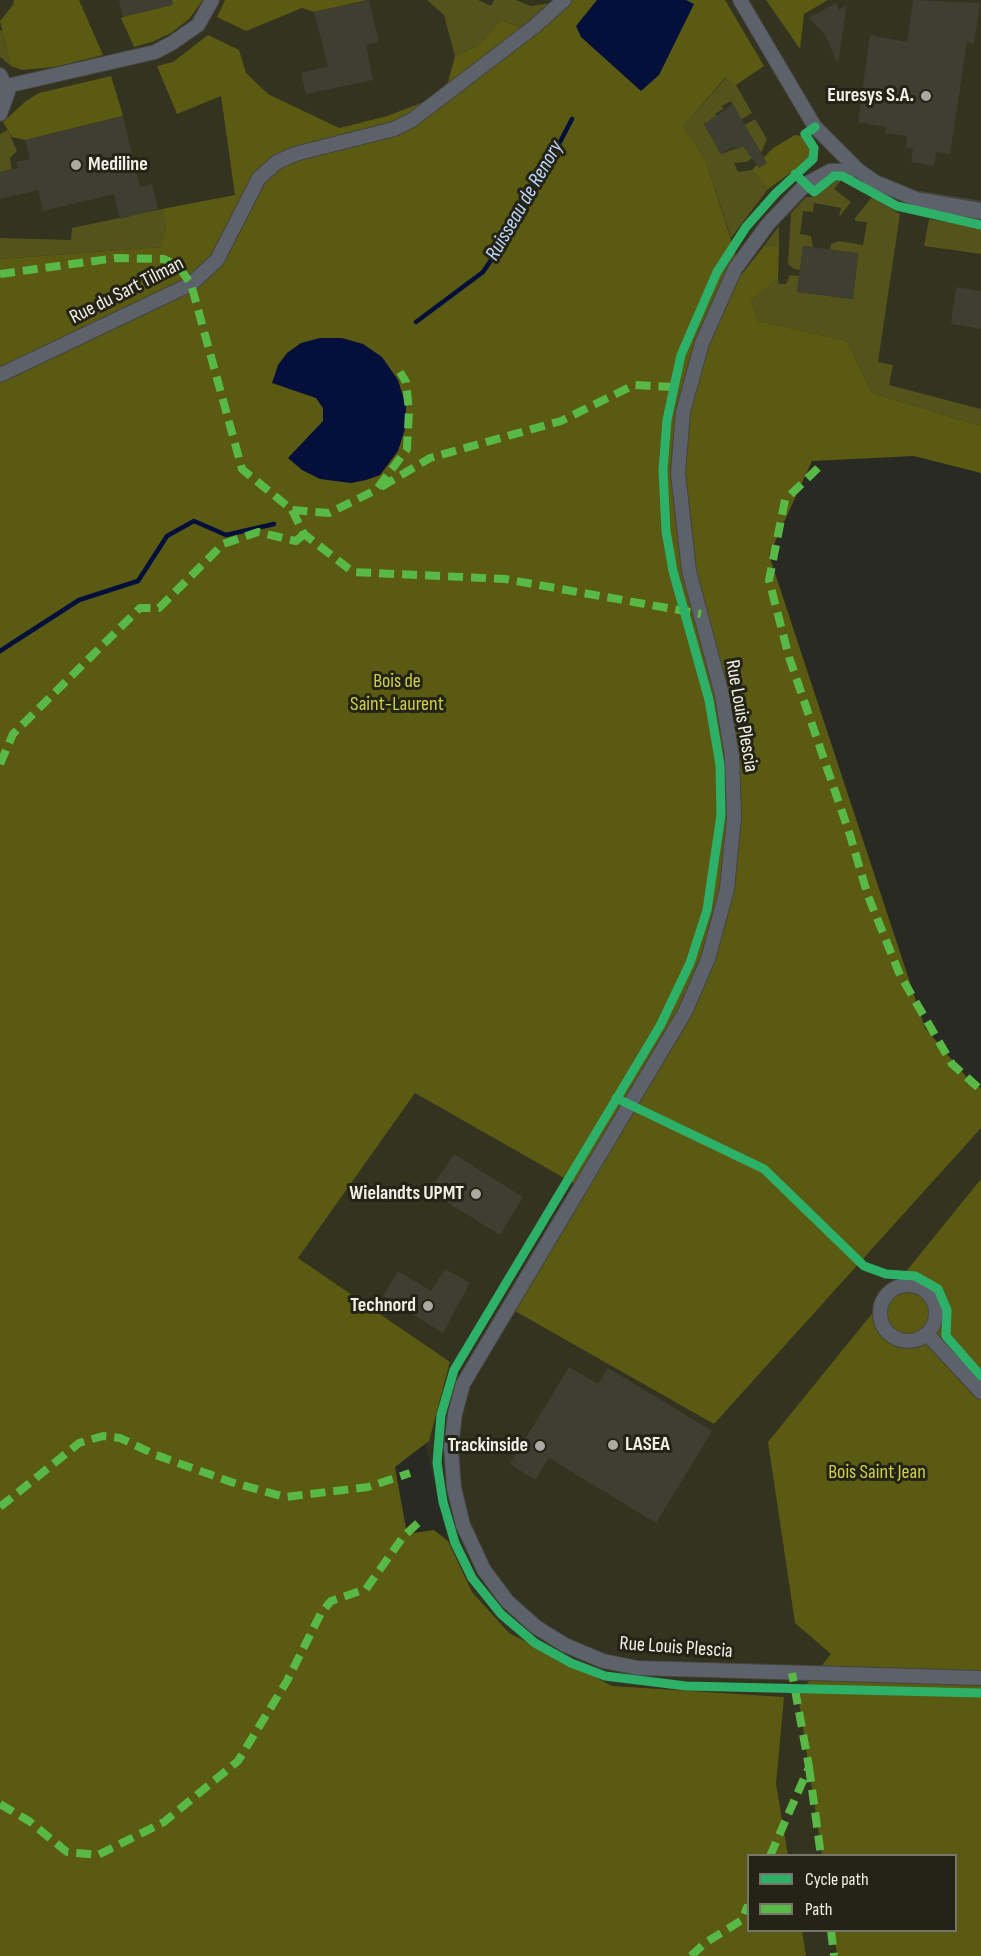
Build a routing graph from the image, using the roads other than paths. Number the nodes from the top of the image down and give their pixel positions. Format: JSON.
{"nodes":[{"id":1,"x":212,"y":0,"type":"edge"},
{"id":2,"x":564,"y":0,"type":"edge"},
{"id":3,"x":740,"y":0,"type":"edge"},
{"id":4,"x":3,"y":81,"type":"edge"},
{"id":5,"x":0,"y":114,"type":"edge"},
{"id":6,"x":858,"y":170,"type":"junction"},
{"id":7,"x":921,"y":201,"type":"joint"},
{"id":8,"x":981,"y":211,"type":"edge"},
{"id":9,"x":0,"y":375,"type":"edge"},
{"id":10,"x":927,"y":1334,"type":"junction"},
{"id":11,"x":981,"y":1392,"type":"edge"},
{"id":12,"x":981,"y":1678,"type":"edge"}],
"edges":[{"from":1,"to":4,"type":"street"},
{"from":2,"to":9,"type":"street","name":"Rue du Sart Tilman"},
{"from":3,"to":6,"type":"street"},
{"from":4,"to":5,"type":"street"},
{"from":6,"to":7,"type":"street"},
{"from":6,"to":12,"type":"street","name":"Rue Louis Plescia"},
{"from":7,"to":8,"type":"street"},
{"from":10,"to":10,"type":"street"},
{"from":10,"to":11,"type":"street"}]}
